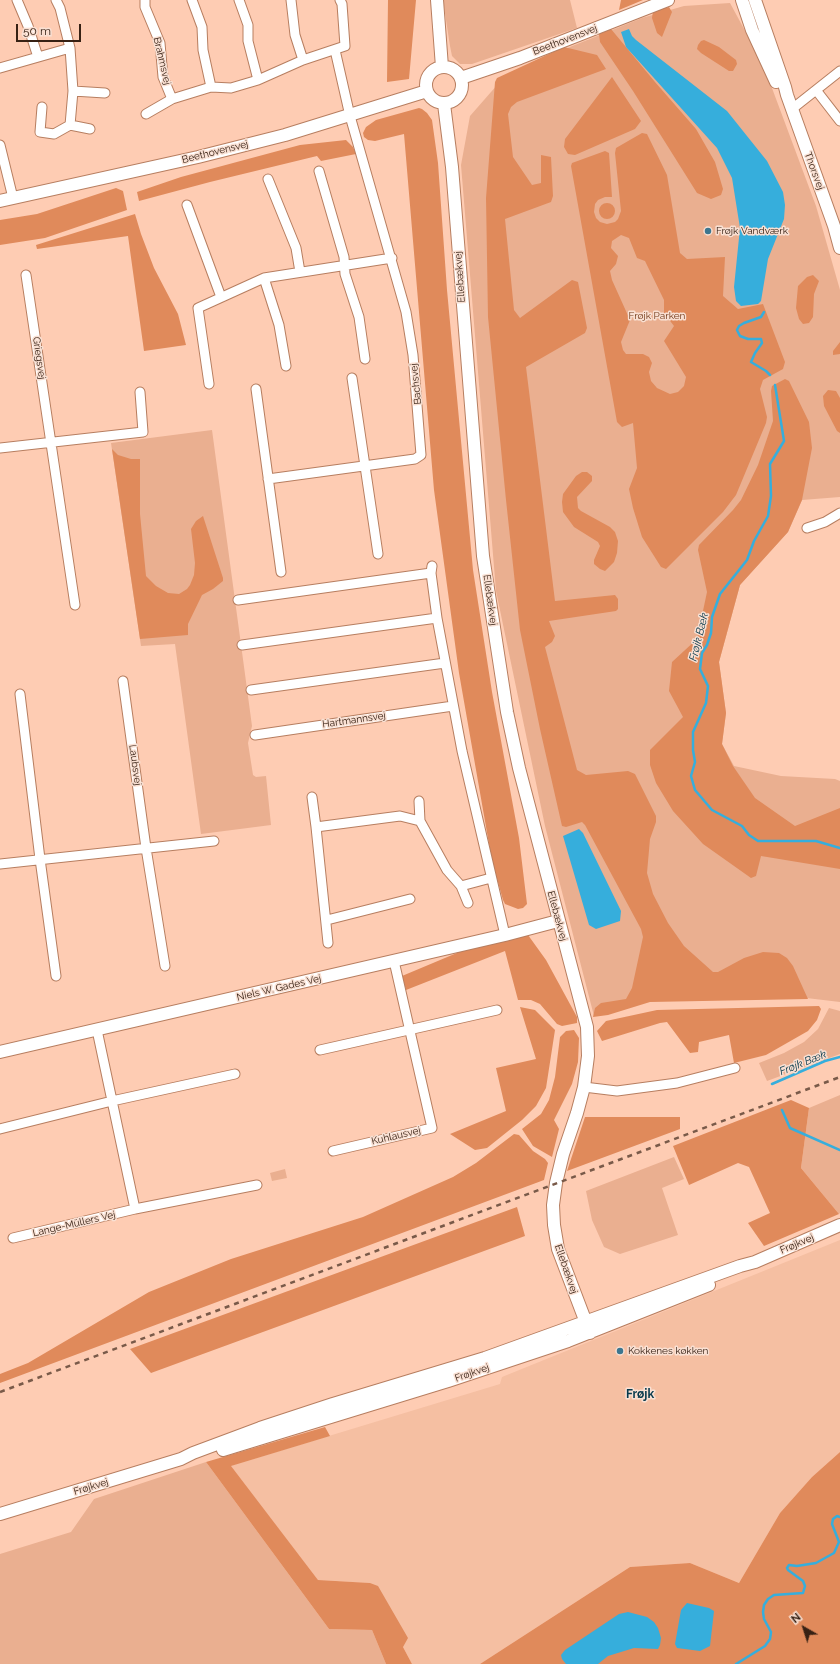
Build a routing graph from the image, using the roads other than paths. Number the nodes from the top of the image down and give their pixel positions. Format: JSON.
{"nodes":[{"id":1,"x":17,"y":0,"type":"edge"},
{"id":2,"x":56,"y":0,"type":"edge"},
{"id":3,"x":144,"y":0,"type":"edge"},
{"id":4,"x":192,"y":0,"type":"edge"},
{"id":5,"x":239,"y":0,"type":"edge"},
{"id":6,"x":291,"y":0,"type":"edge"},
{"id":7,"x":340,"y":0,"type":"edge"},
{"id":8,"x":437,"y":0,"type":"edge"},
{"id":9,"x":668,"y":0,"type":"edge"},
{"id":10,"x":742,"y":0,"type":"edge"},
{"id":11,"x":755,"y":0,"type":"edge"},
{"id":12,"x":70,"y":48,"type":"junction"},
{"id":13,"x":335,"y":50,"type":"junction"},
{"id":14,"x":38,"y":57,"type":"junction"},
{"id":15,"x":303,"y":60,"type":"junction"},
{"id":16,"x":442,"y":67,"type":"junction"},
{"id":17,"x":0,"y":68,"type":"edge"},
{"id":18,"x":840,"y":71,"type":"edge"},
{"id":19,"x":461,"y":78,"type":"junction"},
{"id":20,"x":258,"y":80,"type":"junction"},
{"id":21,"x":211,"y":87,"type":"junction"},
{"id":22,"x":816,"y":90,"type":"junction"},
{"id":23,"x":73,"y":91,"type":"junction"},
{"id":24,"x":427,"y":91,"type":"junction"},
{"id":25,"x":105,"y":93,"type":"dead end"},
{"id":26,"x":787,"y":95,"type":"junction"},
{"id":27,"x":172,"y":98,"type":"junction"},
{"id":28,"x":444,"y":104,"type":"junction"},
{"id":29,"x":42,"y":107,"type":"dead end"},
{"id":30,"x":792,"y":109,"type":"junction"},
{"id":31,"x":146,"y":114,"type":"dead end"},
{"id":32,"x":350,"y":116,"type":"junction"},
{"id":33,"x":840,"y":121,"type":"edge"},
{"id":34,"x":70,"y":125,"type":"junction"},
{"id":35,"x":90,"y":129,"type":"dead end"},
{"id":36,"x":0,"y":145,"type":"edge"},
{"id":37,"x":319,"y":171,"type":"dead end"},
{"id":38,"x":268,"y":179,"type":"dead end"},
{"id":39,"x":13,"y":198,"type":"junction"},
{"id":40,"x":0,"y":201,"type":"edge"},
{"id":41,"x":187,"y":205,"type":"dead end"},
{"id":42,"x":837,"y":223,"type":"edge"},
{"id":43,"x":840,"y":248,"type":"edge"},
{"id":44,"x":392,"y":258,"type":"junction"},
{"id":45,"x":344,"y":266,"type":"junction"},
{"id":46,"x":300,"y":272,"type":"junction"},
{"id":47,"x":26,"y":275,"type":"dead end"},
{"id":48,"x":264,"y":278,"type":"junction"},
{"id":49,"x":221,"y":298,"type":"junction"},
{"id":50,"x":365,"y":359,"type":"dead end"},
{"id":51,"x":286,"y":366,"type":"dead end"},
{"id":52,"x":352,"y":378,"type":"dead end"},
{"id":53,"x":209,"y":384,"type":"dead end"},
{"id":54,"x":256,"y":389,"type":"dead end"},
{"id":55,"x":140,"y":392,"type":"dead end"},
{"id":56,"x":51,"y":442,"type":"junction"},
{"id":57,"x":0,"y":448,"type":"edge"},
{"id":58,"x":366,"y":466,"type":"junction"},
{"id":59,"x":268,"y":479,"type":"junction"},
{"id":60,"x":840,"y":513,"type":"edge"},
{"id":61,"x":807,"y":528,"type":"dead end"},
{"id":62,"x":378,"y":554,"type":"dead end"},
{"id":63,"x":281,"y":572,"type":"dead end"},
{"id":64,"x":238,"y":600,"type":"dead end"},
{"id":65,"x":75,"y":605,"type":"dead end"},
{"id":66,"x":438,"y":618,"type":"junction"},
{"id":67,"x":242,"y":645,"type":"dead end"},
{"id":68,"x":446,"y":664,"type":"junction"},
{"id":69,"x":123,"y":681,"type":"dead end"},
{"id":70,"x":251,"y":690,"type":"dead end"},
{"id":71,"x":20,"y":694,"type":"dead end"},
{"id":72,"x":454,"y":706,"type":"junction"},
{"id":73,"x":255,"y":735,"type":"dead end"},
{"id":74,"x":312,"y":797,"type":"dead end"},
{"id":75,"x":419,"y":801,"type":"dead end"},
{"id":76,"x":420,"y":821,"type":"junction"},
{"id":77,"x":316,"y":827,"type":"junction"},
{"id":78,"x":214,"y":841,"type":"dead end"},
{"id":79,"x":146,"y":848,"type":"junction"},
{"id":80,"x":40,"y":859,"type":"junction"},
{"id":81,"x":0,"y":864,"type":"edge"},
{"id":82,"x":491,"y":878,"type":"junction"},
{"id":83,"x":461,"y":886,"type":"junction"},
{"id":84,"x":410,"y":899,"type":"dead end"},
{"id":85,"x":468,"y":903,"type":"dead end"},
{"id":86,"x":327,"y":920,"type":"junction"},
{"id":87,"x":558,"y":921,"type":"junction"},
{"id":88,"x":505,"y":935,"type":"junction"},
{"id":89,"x":328,"y":943,"type":"dead end"},
{"id":90,"x":394,"y":961,"type":"junction"},
{"id":91,"x":165,"y":966,"type":"dead end"},
{"id":92,"x":56,"y":976,"type":"dead end"},
{"id":93,"x":497,"y":1010,"type":"dead end"},
{"id":94,"x":97,"y":1030,"type":"junction"},
{"id":95,"x":410,"y":1030,"type":"junction"},
{"id":96,"x":320,"y":1050,"type":"dead end"},
{"id":97,"x":0,"y":1052,"type":"edge"},
{"id":98,"x":736,"y":1068,"type":"dead end"},
{"id":99,"x":235,"y":1074,"type":"dead end"},
{"id":100,"x":584,"y":1087,"type":"junction"},
{"id":101,"x":112,"y":1101,"type":"junction"},
{"id":102,"x":0,"y":1128,"type":"edge"},
{"id":103,"x":333,"y":1151,"type":"dead end"},
{"id":104,"x":257,"y":1185,"type":"dead end"},
{"id":105,"x":135,"y":1209,"type":"junction"},
{"id":106,"x":840,"y":1225,"type":"edge"},
{"id":107,"x":13,"y":1238,"type":"dead end"},
{"id":108,"x":588,"y":1327,"type":"junction"},
{"id":109,"x":0,"y":1514,"type":"edge"}],
"edges":[{"from":1,"to":14,"type":"street"},
{"from":2,"to":12,"type":"street"},
{"from":3,"to":27,"type":"street","name":"Brahmsvej"},
{"from":4,"to":21,"type":"street"},
{"from":5,"to":20,"type":"street"},
{"from":6,"to":15,"type":"street"},
{"from":7,"to":13,"type":"street"},
{"from":8,"to":16,"type":"street"},
{"from":9,"to":19,"type":"street","name":"Beethovensvej"},
{"from":10,"to":26,"type":"street","name":"Thorsvej"},
{"from":11,"to":26,"type":"street","name":"Thorsvej"},
{"from":12,"to":14,"type":"street"},
{"from":12,"to":23,"type":"street"},
{"from":13,"to":15,"type":"street","name":"Brahmsvej"},
{"from":13,"to":32,"type":"street"},
{"from":14,"to":17,"type":"street"},
{"from":15,"to":20,"type":"street","name":"Brahmsvej"},
{"from":16,"to":19,"type":"street"},
{"from":16,"to":24,"type":"street"},
{"from":18,"to":22,"type":"street"},
{"from":19,"to":28,"type":"street"},
{"from":20,"to":21,"type":"street","name":"Brahmsvej"},
{"from":21,"to":27,"type":"street","name":"Brahmsvej"},
{"from":22,"to":30,"type":"street"},
{"from":22,"to":33,"type":"street"},
{"from":23,"to":25,"type":"street"},
{"from":23,"to":34,"type":"street"},
{"from":24,"to":28,"type":"street"},
{"from":24,"to":32,"type":"street","name":"Beethovensvej"},
{"from":26,"to":30,"type":"street","name":"Thorsvej"},
{"from":27,"to":31,"type":"street","name":"Brahmsvej"},
{"from":28,"to":87,"type":"street","name":"Ellebækvej"},
{"from":29,"to":34,"type":"street"},
{"from":30,"to":42,"type":"street","name":"Thorsvej"},
{"from":32,"to":39,"type":"street","name":"Beethovensvej"},
{"from":32,"to":44,"type":"street","name":"Bachsvej"},
{"from":34,"to":35,"type":"street"},
{"from":36,"to":39,"type":"street"},
{"from":37,"to":45,"type":"street"},
{"from":38,"to":46,"type":"street"},
{"from":39,"to":40,"type":"street","name":"Beethovensvej"},
{"from":41,"to":49,"type":"street"},
{"from":42,"to":43,"type":"street","name":"Thorsvej"},
{"from":44,"to":45,"type":"street"},
{"from":44,"to":58,"type":"street","name":"Bachsvej"},
{"from":45,"to":46,"type":"street"},
{"from":45,"to":50,"type":"street"},
{"from":46,"to":48,"type":"street"},
{"from":47,"to":56,"type":"street","name":"Griegsvej"},
{"from":48,"to":49,"type":"street"},
{"from":48,"to":51,"type":"street"},
{"from":49,"to":53,"type":"street"},
{"from":52,"to":58,"type":"street"},
{"from":54,"to":59,"type":"street"},
{"from":55,"to":56,"type":"street"},
{"from":56,"to":57,"type":"street"},
{"from":56,"to":65,"type":"street","name":"Griegsvej"},
{"from":58,"to":59,"type":"street","name":"Bachsvej"},
{"from":58,"to":62,"type":"street"},
{"from":59,"to":63,"type":"street"},
{"from":60,"to":61,"type":"street"},
{"from":64,"to":66,"type":"street"},
{"from":66,"to":67,"type":"street"},
{"from":66,"to":68,"type":"street"},
{"from":68,"to":70,"type":"street"},
{"from":68,"to":72,"type":"street"},
{"from":69,"to":79,"type":"street","name":"Laubsvej"},
{"from":71,"to":80,"type":"street"},
{"from":72,"to":73,"type":"street","name":"Hartmannsvej"},
{"from":72,"to":82,"type":"street"},
{"from":74,"to":77,"type":"street"},
{"from":75,"to":76,"type":"street"},
{"from":76,"to":77,"type":"street"},
{"from":76,"to":83,"type":"street"},
{"from":77,"to":86,"type":"street"},
{"from":78,"to":79,"type":"street"},
{"from":79,"to":80,"type":"street"},
{"from":79,"to":91,"type":"street","name":"Laubsvej"},
{"from":80,"to":81,"type":"street"},
{"from":80,"to":92,"type":"street"},
{"from":82,"to":83,"type":"street"},
{"from":82,"to":88,"type":"street"},
{"from":83,"to":85,"type":"street"},
{"from":84,"to":86,"type":"street"},
{"from":86,"to":89,"type":"street"},
{"from":87,"to":88,"type":"street","name":"Niels W. Gades Vej"},
{"from":87,"to":100,"type":"street","name":"Ellebækvej"},
{"from":88,"to":90,"type":"street","name":"Niels W. Gades Vej"},
{"from":90,"to":94,"type":"street","name":"Niels W. Gades Vej"},
{"from":90,"to":95,"type":"street","name":"Kuhlausvej"},
{"from":93,"to":95,"type":"street"},
{"from":94,"to":97,"type":"street","name":"Niels W. Gades Vej"},
{"from":94,"to":101,"type":"street"},
{"from":95,"to":96,"type":"street"},
{"from":95,"to":103,"type":"street","name":"Kuhlausvej"},
{"from":98,"to":100,"type":"street"},
{"from":99,"to":101,"type":"street"},
{"from":100,"to":108,"type":"street","name":"Ellebækvej"},
{"from":101,"to":102,"type":"street"},
{"from":101,"to":105,"type":"street"},
{"from":104,"to":105,"type":"street","name":"Lange-Müllers Vej"},
{"from":105,"to":107,"type":"street","name":"Lange-Müllers Vej"},
{"from":106,"to":108,"type":"street","name":"Frøjkvej"},
{"from":108,"to":109,"type":"street","name":"Frøjkvej"}]}
